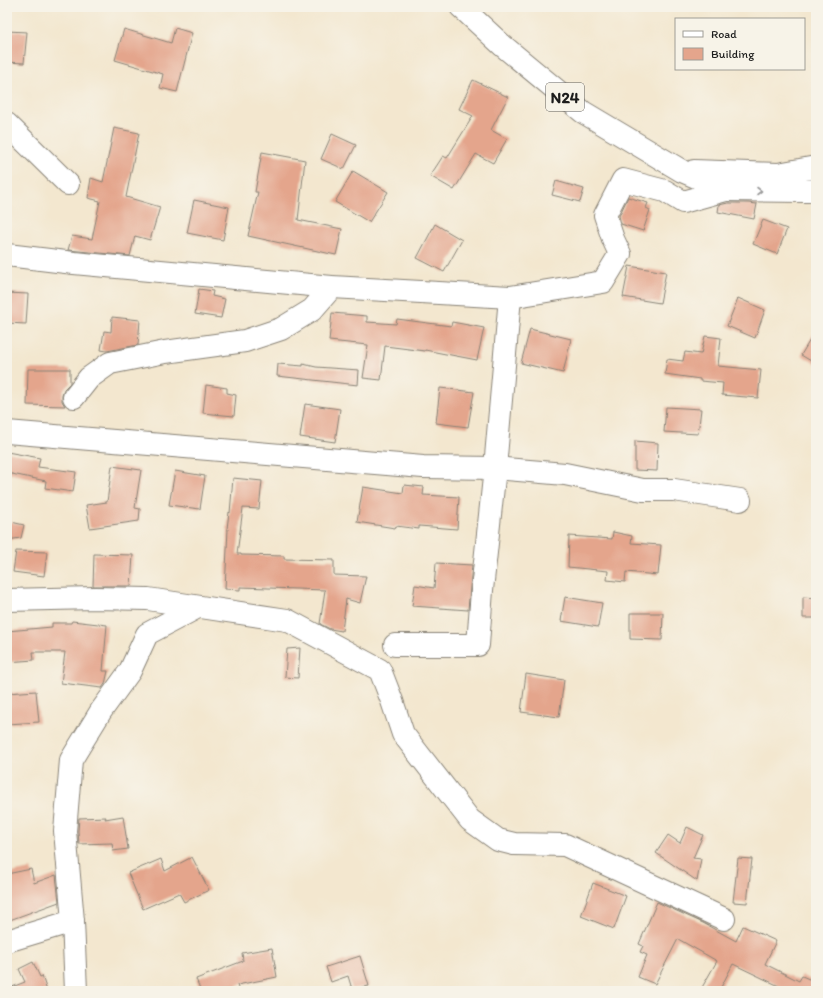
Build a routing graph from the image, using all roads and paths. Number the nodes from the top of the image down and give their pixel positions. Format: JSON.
{"nodes":[{"id":1,"x":461,"y":7,"type":"edge"},
{"id":2,"x":7,"y":124,"type":"edge"},
{"id":3,"x":816,"y":167,"type":"edge"},
{"id":4,"x":682,"y":171,"type":"junction"},
{"id":5,"x":68,"y":184,"type":"dead end"},
{"id":6,"x":726,"y":190,"type":"junction"},
{"id":7,"x":816,"y":190,"type":"edge"},
{"id":8,"x":7,"y":255,"type":"edge"},
{"id":9,"x":332,"y":287,"type":"junction"},
{"id":10,"x":510,"y":296,"type":"junction"},
{"id":11,"x":74,"y":397,"type":"dead end"},
{"id":12,"x":7,"y":432,"type":"edge"},
{"id":13,"x":495,"y":468,"type":"junction"},
{"id":14,"x":740,"y":500,"type":"dead end"},
{"id":15,"x":7,"y":600,"type":"edge"},
{"id":16,"x":198,"y":607,"type":"junction"},
{"id":17,"x":395,"y":645,"type":"dead end"},
{"id":18,"x":724,"y":919,"type":"dead end"},
{"id":19,"x":73,"y":921,"type":"junction"},
{"id":20,"x":7,"y":941,"type":"edge"},
{"id":21,"x":76,"y":991,"type":"edge"}],
"edges":[{"from":1,"to":4,"type":"street","number":"N24"},
{"from":2,"to":5,"type":"street"},
{"from":3,"to":4,"type":"street","number":"N24"},
{"from":4,"to":6,"type":"street","number":"N24"},
{"from":6,"to":7,"type":"street","number":"N24","one_way":true},
{"from":6,"to":10,"type":"street"},
{"from":8,"to":9,"type":"street"},
{"from":9,"to":10,"type":"street"},
{"from":9,"to":11,"type":"street"},
{"from":10,"to":13,"type":"street"},
{"from":12,"to":13,"type":"street"},
{"from":13,"to":14,"type":"street"},
{"from":13,"to":17,"type":"street"},
{"from":15,"to":16,"type":"street"},
{"from":16,"to":18,"type":"street"},
{"from":16,"to":19,"type":"street"},
{"from":19,"to":20,"type":"street"},
{"from":19,"to":21,"type":"street"}]}
